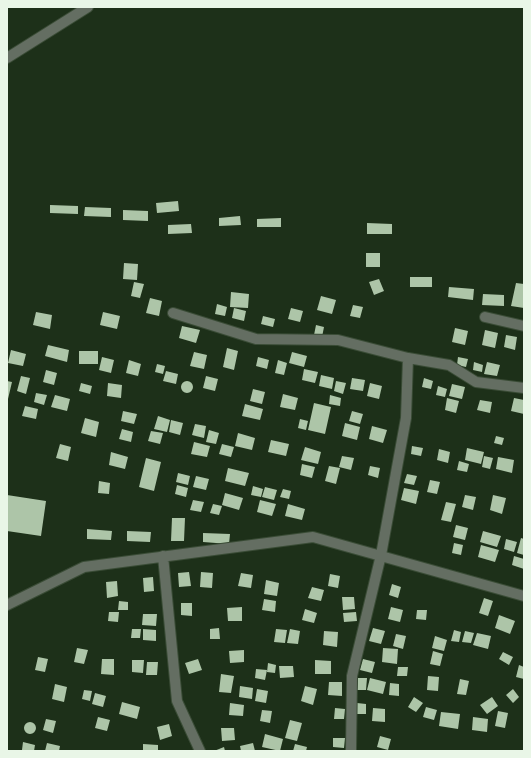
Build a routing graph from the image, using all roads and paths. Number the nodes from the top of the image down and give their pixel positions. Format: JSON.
{"nodes":[{"id":1,"x":88,"y":7,"type":"edge"},
{"id":2,"x":7,"y":58,"type":"edge"},
{"id":3,"x":172,"y":313,"type":"dead end"},
{"id":4,"x":485,"y":317,"type":"dead end"},
{"id":5,"x":524,"y":326,"type":"edge"},
{"id":6,"x":408,"y":358,"type":"junction"},
{"id":7,"x":524,"y":388,"type":"edge"},
{"id":8,"x":381,"y":555,"type":"junction"},
{"id":9,"x":163,"y":556,"type":"junction"},
{"id":10,"x":524,"y":596,"type":"edge"},
{"id":11,"x":7,"y":605,"type":"edge"},
{"id":12,"x":200,"y":751,"type":"edge"},
{"id":13,"x":351,"y":751,"type":"edge"}],
"edges":[{"from":1,"to":2,"type":"street"},
{"from":3,"to":6,"type":"street"},
{"from":4,"to":5,"type":"street"},
{"from":6,"to":7,"type":"street"},
{"from":6,"to":8,"type":"street"},
{"from":8,"to":9,"type":"street"},
{"from":8,"to":10,"type":"street"},
{"from":8,"to":13,"type":"street"},
{"from":9,"to":11,"type":"street"},
{"from":9,"to":12,"type":"street"}]}
